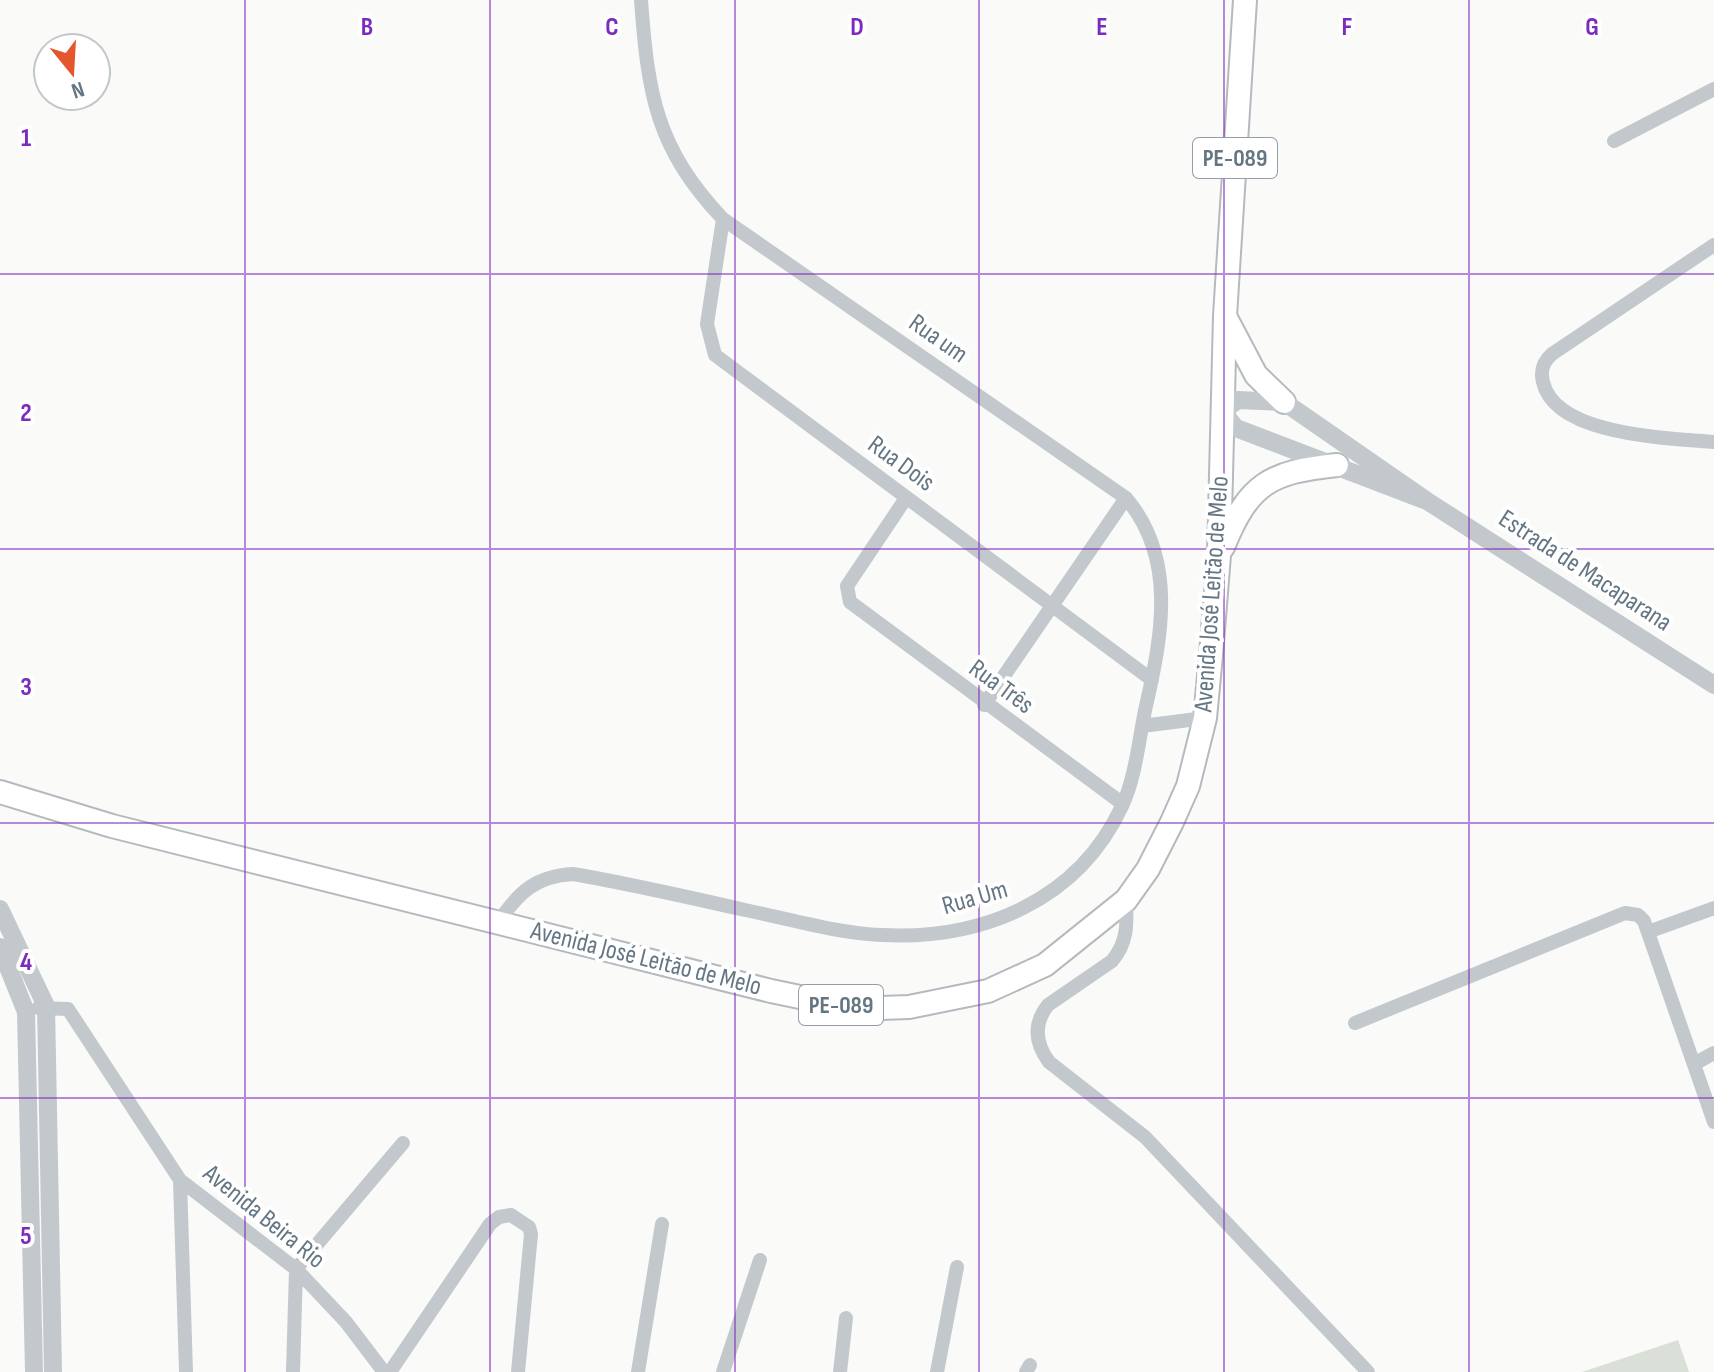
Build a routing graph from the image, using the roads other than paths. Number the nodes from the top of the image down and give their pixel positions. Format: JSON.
{"nodes":[{"id":1,"x":641,"y":0,"type":"edge"},
{"id":2,"x":1245,"y":0,"type":"edge"},
{"id":3,"x":1714,"y":89,"type":"edge"},
{"id":4,"x":1614,"y":141,"type":"dead end"},
{"id":5,"x":723,"y":219,"type":"junction"},
{"id":6,"x":1714,"y":245,"type":"edge"},
{"id":7,"x":1225,"y":316,"type":"junction"},
{"id":8,"x":1284,"y":402,"type":"junction"},
{"id":9,"x":1222,"y":411,"type":"junction"},
{"id":10,"x":1714,"y":442,"type":"edge"},
{"id":11,"x":1337,"y":465,"type":"junction"},
{"id":12,"x":906,"y":498,"type":"junction"},
{"id":13,"x":1126,"y":498,"type":"junction"},
{"id":14,"x":1427,"y":501,"type":"junction"},
{"id":15,"x":1219,"y":555,"type":"junction"},
{"id":16,"x":1053,"y":605,"type":"junction"},
{"id":17,"x":1152,"y":680,"type":"junction"},
{"id":18,"x":1714,"y":684,"type":"edge"},
{"id":19,"x":984,"y":705,"type":"junction"},
{"id":20,"x":1205,"y":718,"type":"junction"},
{"id":21,"x":1142,"y":726,"type":"junction"},
{"id":22,"x":0,"y":792,"type":"edge"},
{"id":23,"x":1123,"y":804,"type":"junction"},
{"id":24,"x":1126,"y":900,"type":"junction"},
{"id":25,"x":1714,"y":908,"type":"edge"},
{"id":26,"x":0,"y":909,"type":"edge"},
{"id":27,"x":499,"y":921,"type":"junction"},
{"id":28,"x":1646,"y":927,"type":"junction"},
{"id":29,"x":5,"y":941,"type":"edge"},
{"id":30,"x":46,"y":1006,"type":"junction"},
{"id":31,"x":26,"y":1012,"type":"junction"},
{"id":32,"x":1355,"y":1023,"type":"dead end"},
{"id":33,"x":1714,"y":1053,"type":"edge"},
{"id":34,"x":1694,"y":1064,"type":"junction"},
{"id":35,"x":1714,"y":1122,"type":"edge"},
{"id":36,"x":403,"y":1143,"type":"dead end"},
{"id":37,"x":180,"y":1180,"type":"junction"},
{"id":38,"x":662,"y":1224,"type":"dead end"},
{"id":39,"x":760,"y":1260,"type":"dead end"},
{"id":40,"x":957,"y":1267,"type":"dead end"},
{"id":41,"x":296,"y":1269,"type":"junction"},
{"id":42,"x":42,"y":1312,"type":"junction"},
{"id":43,"x":846,"y":1318,"type":"dead end"},
{"id":44,"x":382,"y":1370,"type":"edge"},
{"id":45,"x":34,"y":1372,"type":"edge"},
{"id":46,"x":53,"y":1372,"type":"edge"},
{"id":47,"x":186,"y":1372,"type":"edge"},
{"id":48,"x":293,"y":1372,"type":"edge"},
{"id":49,"x":518,"y":1372,"type":"edge"},
{"id":50,"x":638,"y":1372,"type":"edge"},
{"id":51,"x":723,"y":1372,"type":"edge"},
{"id":52,"x":840,"y":1372,"type":"edge"},
{"id":53,"x":937,"y":1372,"type":"edge"},
{"id":54,"x":1368,"y":1372,"type":"edge"}],
"edges":[{"from":1,"to":5,"type":"street","name":"Rua um"},
{"from":2,"to":7,"type":"main road","name":"Avenida José Leitão de Melo","number":"PE-089"},
{"from":3,"to":4,"type":"street"},
{"from":5,"to":12,"type":"street","name":"Rua Dois"},
{"from":5,"to":13,"type":"street","name":"Rua um"},
{"from":6,"to":10,"type":"street"},
{"from":7,"to":8,"type":"main road"},
{"from":7,"to":9,"type":"main road","name":"Avenida José Leitão de Melo","number":"PE-089"},
{"from":8,"to":9,"type":"street"},
{"from":8,"to":14,"type":"street","name":"Estrada de Macaparana"},
{"from":9,"to":11,"type":"street","name":"Estrada de Macaparana"},
{"from":9,"to":15,"type":"main road","name":"Avenida José Leitão de Melo","number":"PE-089"},
{"from":11,"to":14,"type":"street","name":"Estrada de Macaparana"},
{"from":11,"to":15,"type":"main road"},
{"from":12,"to":16,"type":"street","name":"Rua Dois"},
{"from":12,"to":19,"type":"street","name":"Rua Três"},
{"from":13,"to":16,"type":"street"},
{"from":13,"to":17,"type":"street","name":"Rua Um"},
{"from":14,"to":18,"type":"street","name":"Estrada de Macaparana"},
{"from":15,"to":20,"type":"main road","name":"Avenida José Leitão de Melo","number":"PE-089"},
{"from":16,"to":17,"type":"street","name":"Rua Dois"},
{"from":16,"to":19,"type":"street"},
{"from":17,"to":21,"type":"street","name":"Rua Um"},
{"from":19,"to":23,"type":"street","name":"Rua Três"},
{"from":20,"to":21,"type":"street"},
{"from":20,"to":24,"type":"main road","name":"Avenida José Leitão de Melo","number":"PE-089"},
{"from":21,"to":23,"type":"street","name":"Rua Um"},
{"from":22,"to":27,"type":"main road","name":"Avenida José Leitão de Melo","number":"PE-089"},
{"from":23,"to":27,"type":"street","name":"Rua Um"},
{"from":24,"to":27,"type":"main road","name":"Avenida José Leitão de Melo","number":"PE-089"},
{"from":24,"to":54,"type":"street"},
{"from":25,"to":28,"type":"street"},
{"from":26,"to":29,"type":"street"},
{"from":28,"to":32,"type":"street"},
{"from":28,"to":34,"type":"street"},
{"from":29,"to":30,"type":"street"},
{"from":29,"to":31,"type":"street"},
{"from":30,"to":31,"type":"street"},
{"from":30,"to":37,"type":"street","name":"Avenida Beira Rio"},
{"from":30,"to":42,"type":"street"},
{"from":31,"to":42,"type":"street"},
{"from":33,"to":34,"type":"street"},
{"from":34,"to":35,"type":"street"},
{"from":36,"to":41,"type":"street"},
{"from":37,"to":41,"type":"street","name":"Avenida Beira Rio"},
{"from":37,"to":47,"type":"street"},
{"from":38,"to":50,"type":"street"},
{"from":39,"to":51,"type":"street"},
{"from":40,"to":53,"type":"street"},
{"from":41,"to":44,"type":"street","name":"Avenida Beira Rio"},
{"from":41,"to":48,"type":"street"},
{"from":42,"to":45,"type":"street"},
{"from":42,"to":46,"type":"street"},
{"from":43,"to":52,"type":"street"},
{"from":44,"to":49,"type":"street"}]}
